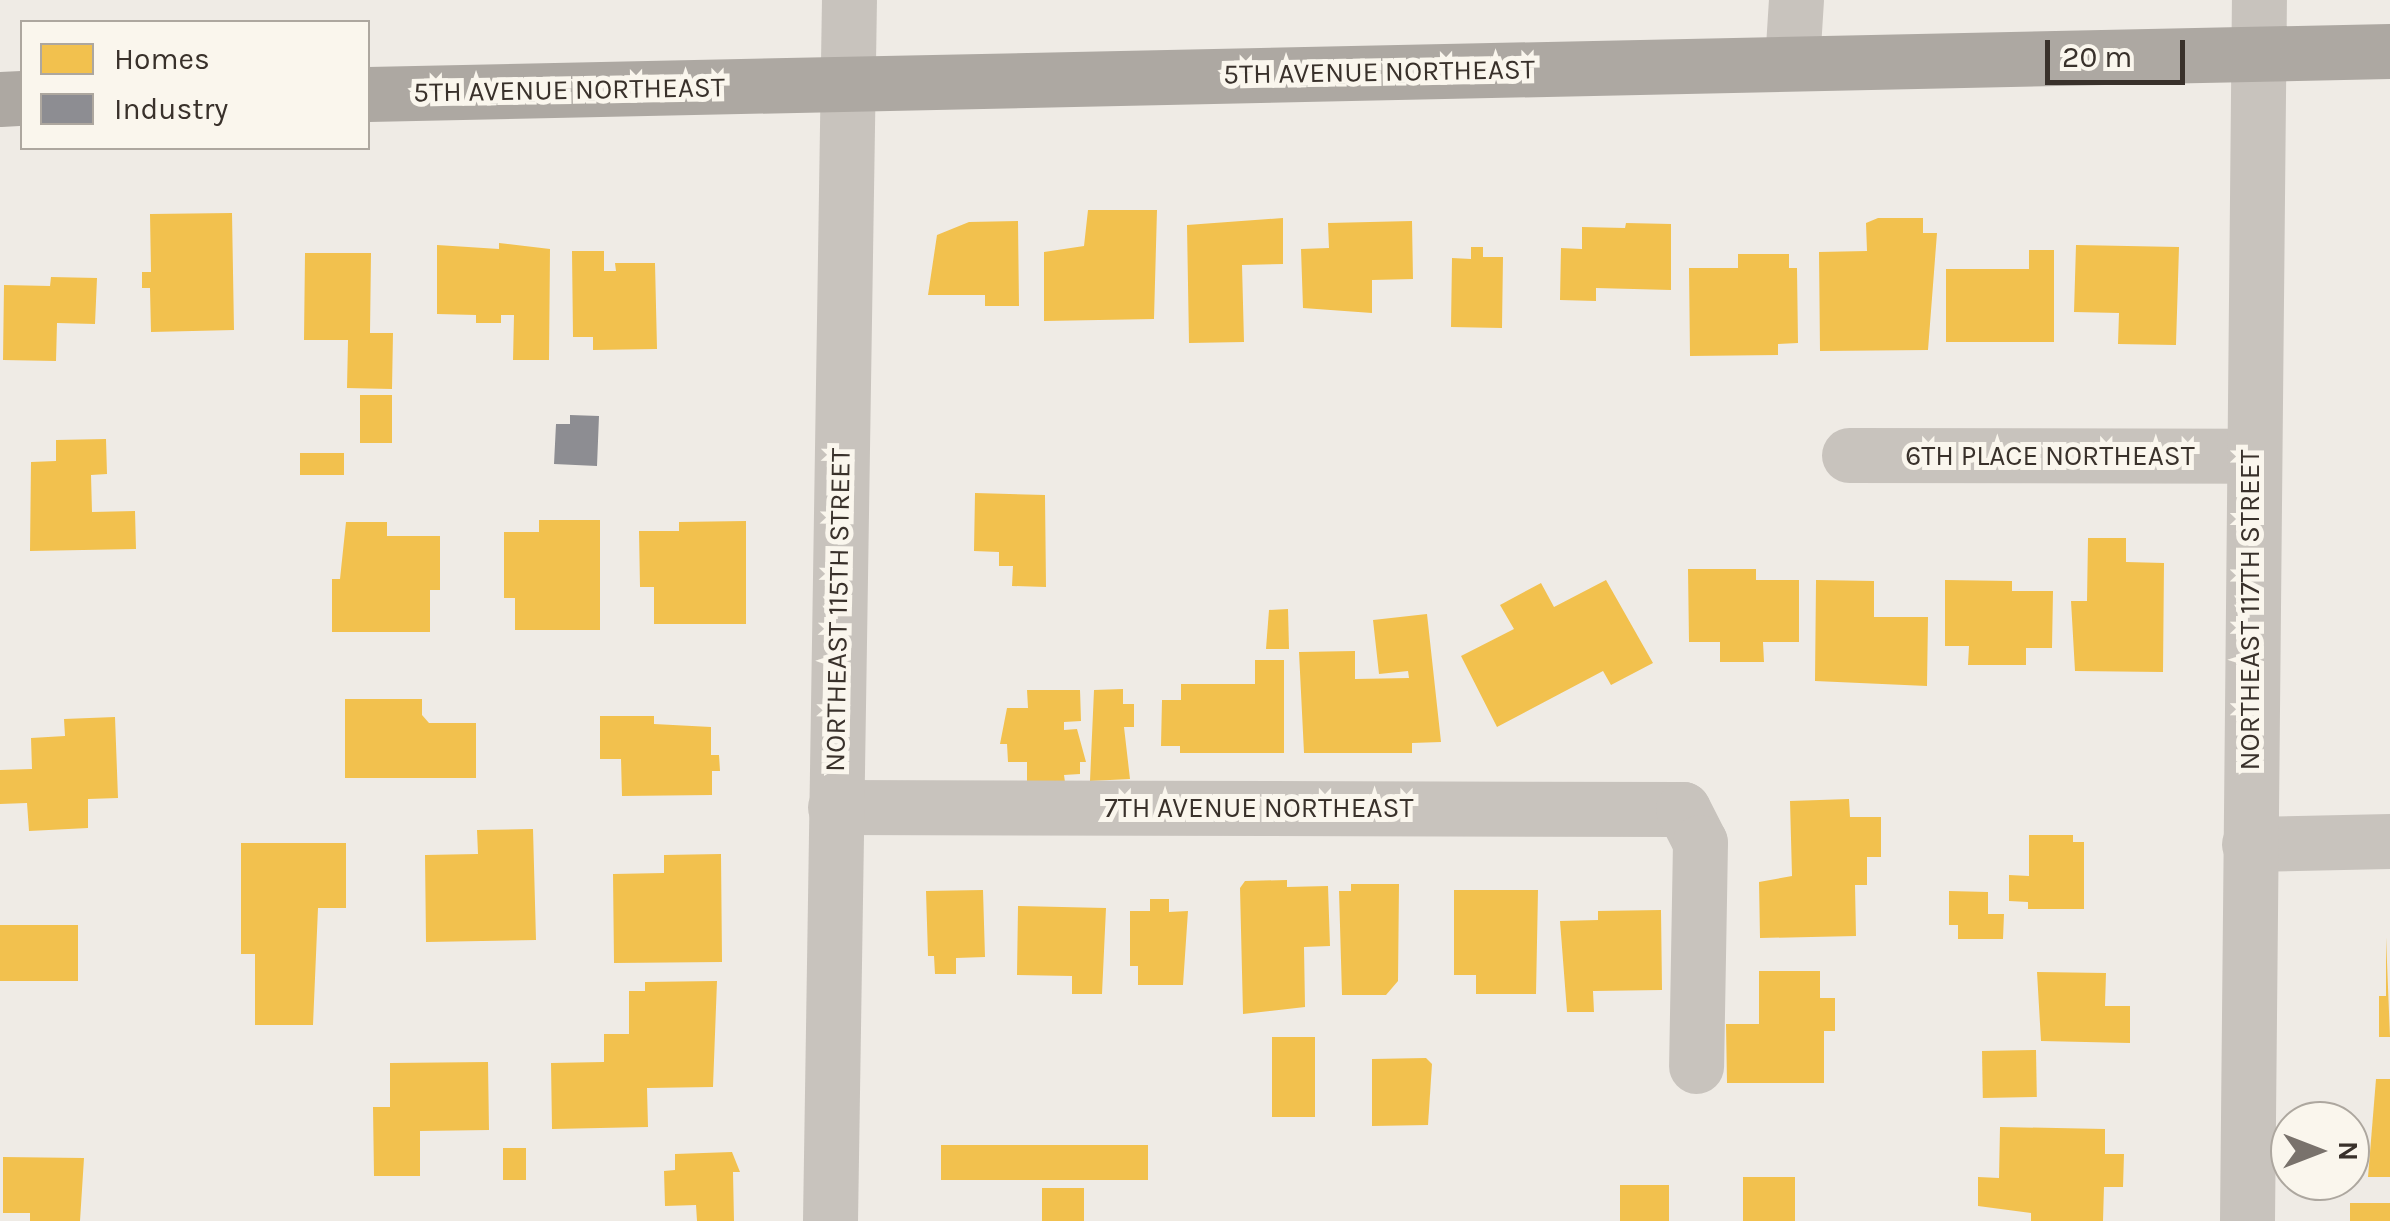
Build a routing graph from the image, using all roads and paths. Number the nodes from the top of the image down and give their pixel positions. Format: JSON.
{"nodes":[{"id":1,"x":849,"y":0,"type":"edge"},
{"id":2,"x":1796,"y":0,"type":"edge"},
{"id":3,"x":2259,"y":0,"type":"edge"},
{"id":4,"x":2390,"y":51,"type":"edge"},
{"id":5,"x":2259,"y":54,"type":"junction"},
{"id":6,"x":1792,"y":63,"type":"junction"},
{"id":7,"x":848,"y":84,"type":"junction"},
{"id":8,"x":370,"y":94,"type":"edge"},
{"id":9,"x":1848,"y":456,"type":"dead end"},
{"id":10,"x":2251,"y":456,"type":"junction"},
{"id":11,"x":835,"y":808,"type":"junction"},
{"id":12,"x":2390,"y":841,"type":"edge"},
{"id":13,"x":2249,"y":844,"type":"junction"},
{"id":14,"x":1696,"y":1066,"type":"dead end"},
{"id":15,"x":830,"y":1221,"type":"edge"},
{"id":16,"x":2247,"y":1221,"type":"edge"}],
"edges":[{"from":1,"to":7,"type":"street","name":"NORTHEAST 115TH STREET"},
{"from":2,"to":6,"type":"street"},
{"from":3,"to":5,"type":"street","name":"NORTHEAST 117TH STREET"},
{"from":4,"to":5,"type":"main road","name":"5TH AVENUE NORTHEAST"},
{"from":5,"to":6,"type":"main road","name":"5TH AVENUE NORTHEAST"},
{"from":5,"to":10,"type":"street","name":"NORTHEAST 117TH STREET"},
{"from":6,"to":7,"type":"main road","name":"5TH AVENUE NORTHEAST"},
{"from":7,"to":8,"type":"main road","name":"5TH AVENUE NORTHEAST"},
{"from":7,"to":11,"type":"street","name":"NORTHEAST 115TH STREET"},
{"from":9,"to":10,"type":"street","name":"6TH PLACE NORTHEAST"},
{"from":10,"to":13,"type":"street","name":"NORTHEAST 117TH STREET"},
{"from":11,"to":14,"type":"street","name":"7TH AVENUE NORTHEAST"},
{"from":11,"to":15,"type":"street","name":"NORTHEAST 115TH STREET"},
{"from":12,"to":13,"type":"street"},
{"from":13,"to":16,"type":"street","name":"NORTHEAST 117TH STREET"}]}
